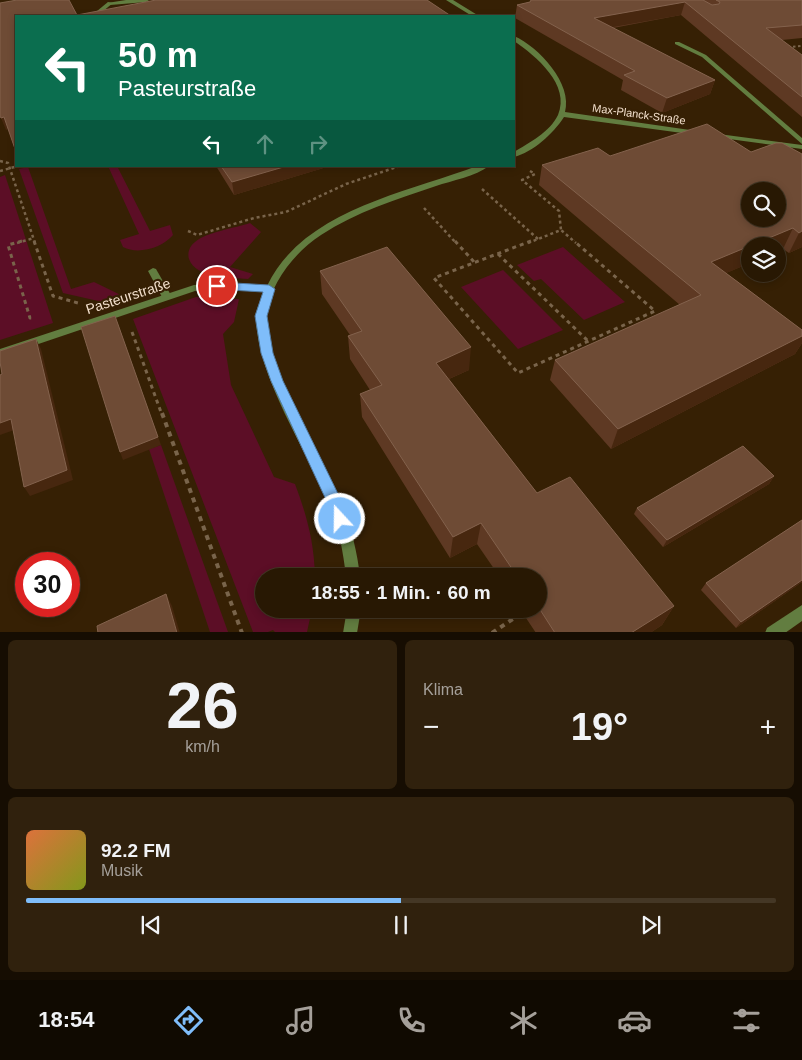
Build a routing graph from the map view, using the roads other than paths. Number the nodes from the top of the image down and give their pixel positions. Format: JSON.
{"nodes":[{"id":1,"x":146,"y":0,"type":"edge"},
{"id":2,"x":449,"y":0,"type":"edge"},
{"id":3,"x":95,"y":15,"type":"edge"},
{"id":4,"x":474,"y":15,"type":"edge"},
{"id":5,"x":515,"y":39,"type":"edge"},
{"id":6,"x":677,"y":43,"type":"dead end"},
{"id":7,"x":562,"y":114,"type":"junction"},
{"id":8,"x":802,"y":142,"type":"edge"},
{"id":9,"x":802,"y":147,"type":"edge"},
{"id":10,"x":515,"y":154,"type":"edge"},
{"id":11,"x":482,"y":167,"type":"edge"},
{"id":12,"x":153,"y":271,"type":"dead end"},
{"id":13,"x":269,"y":289,"type":"junction"},
{"id":14,"x":167,"y":297,"type":"junction"},
{"id":15,"x":0,"y":353,"type":"edge"},
{"id":16,"x":352,"y":568,"type":"edge"},
{"id":17,"x":802,"y":612,"type":"edge"},
{"id":18,"x":352,"y":618,"type":"edge"},
{"id":19,"x":350,"y":632,"type":"edge"},
{"id":20,"x":772,"y":632,"type":"edge"}],
"edges":[{"from":1,"to":3,"type":"street"},
{"from":2,"to":4,"type":"street"},
{"from":5,"to":7,"type":"street"},
{"from":6,"to":8,"type":"street"},
{"from":7,"to":9,"type":"street","name":"Max-Planck-Straße"},
{"from":7,"to":10,"type":"street"},
{"from":11,"to":13,"type":"street"},
{"from":12,"to":14,"type":"street"},
{"from":13,"to":14,"type":"street","name":"Pasteurstraße"},
{"from":13,"to":16,"type":"street"},
{"from":14,"to":15,"type":"street","name":"Pasteurstraße"},
{"from":17,"to":20,"type":"street"},
{"from":18,"to":19,"type":"street"}]}
